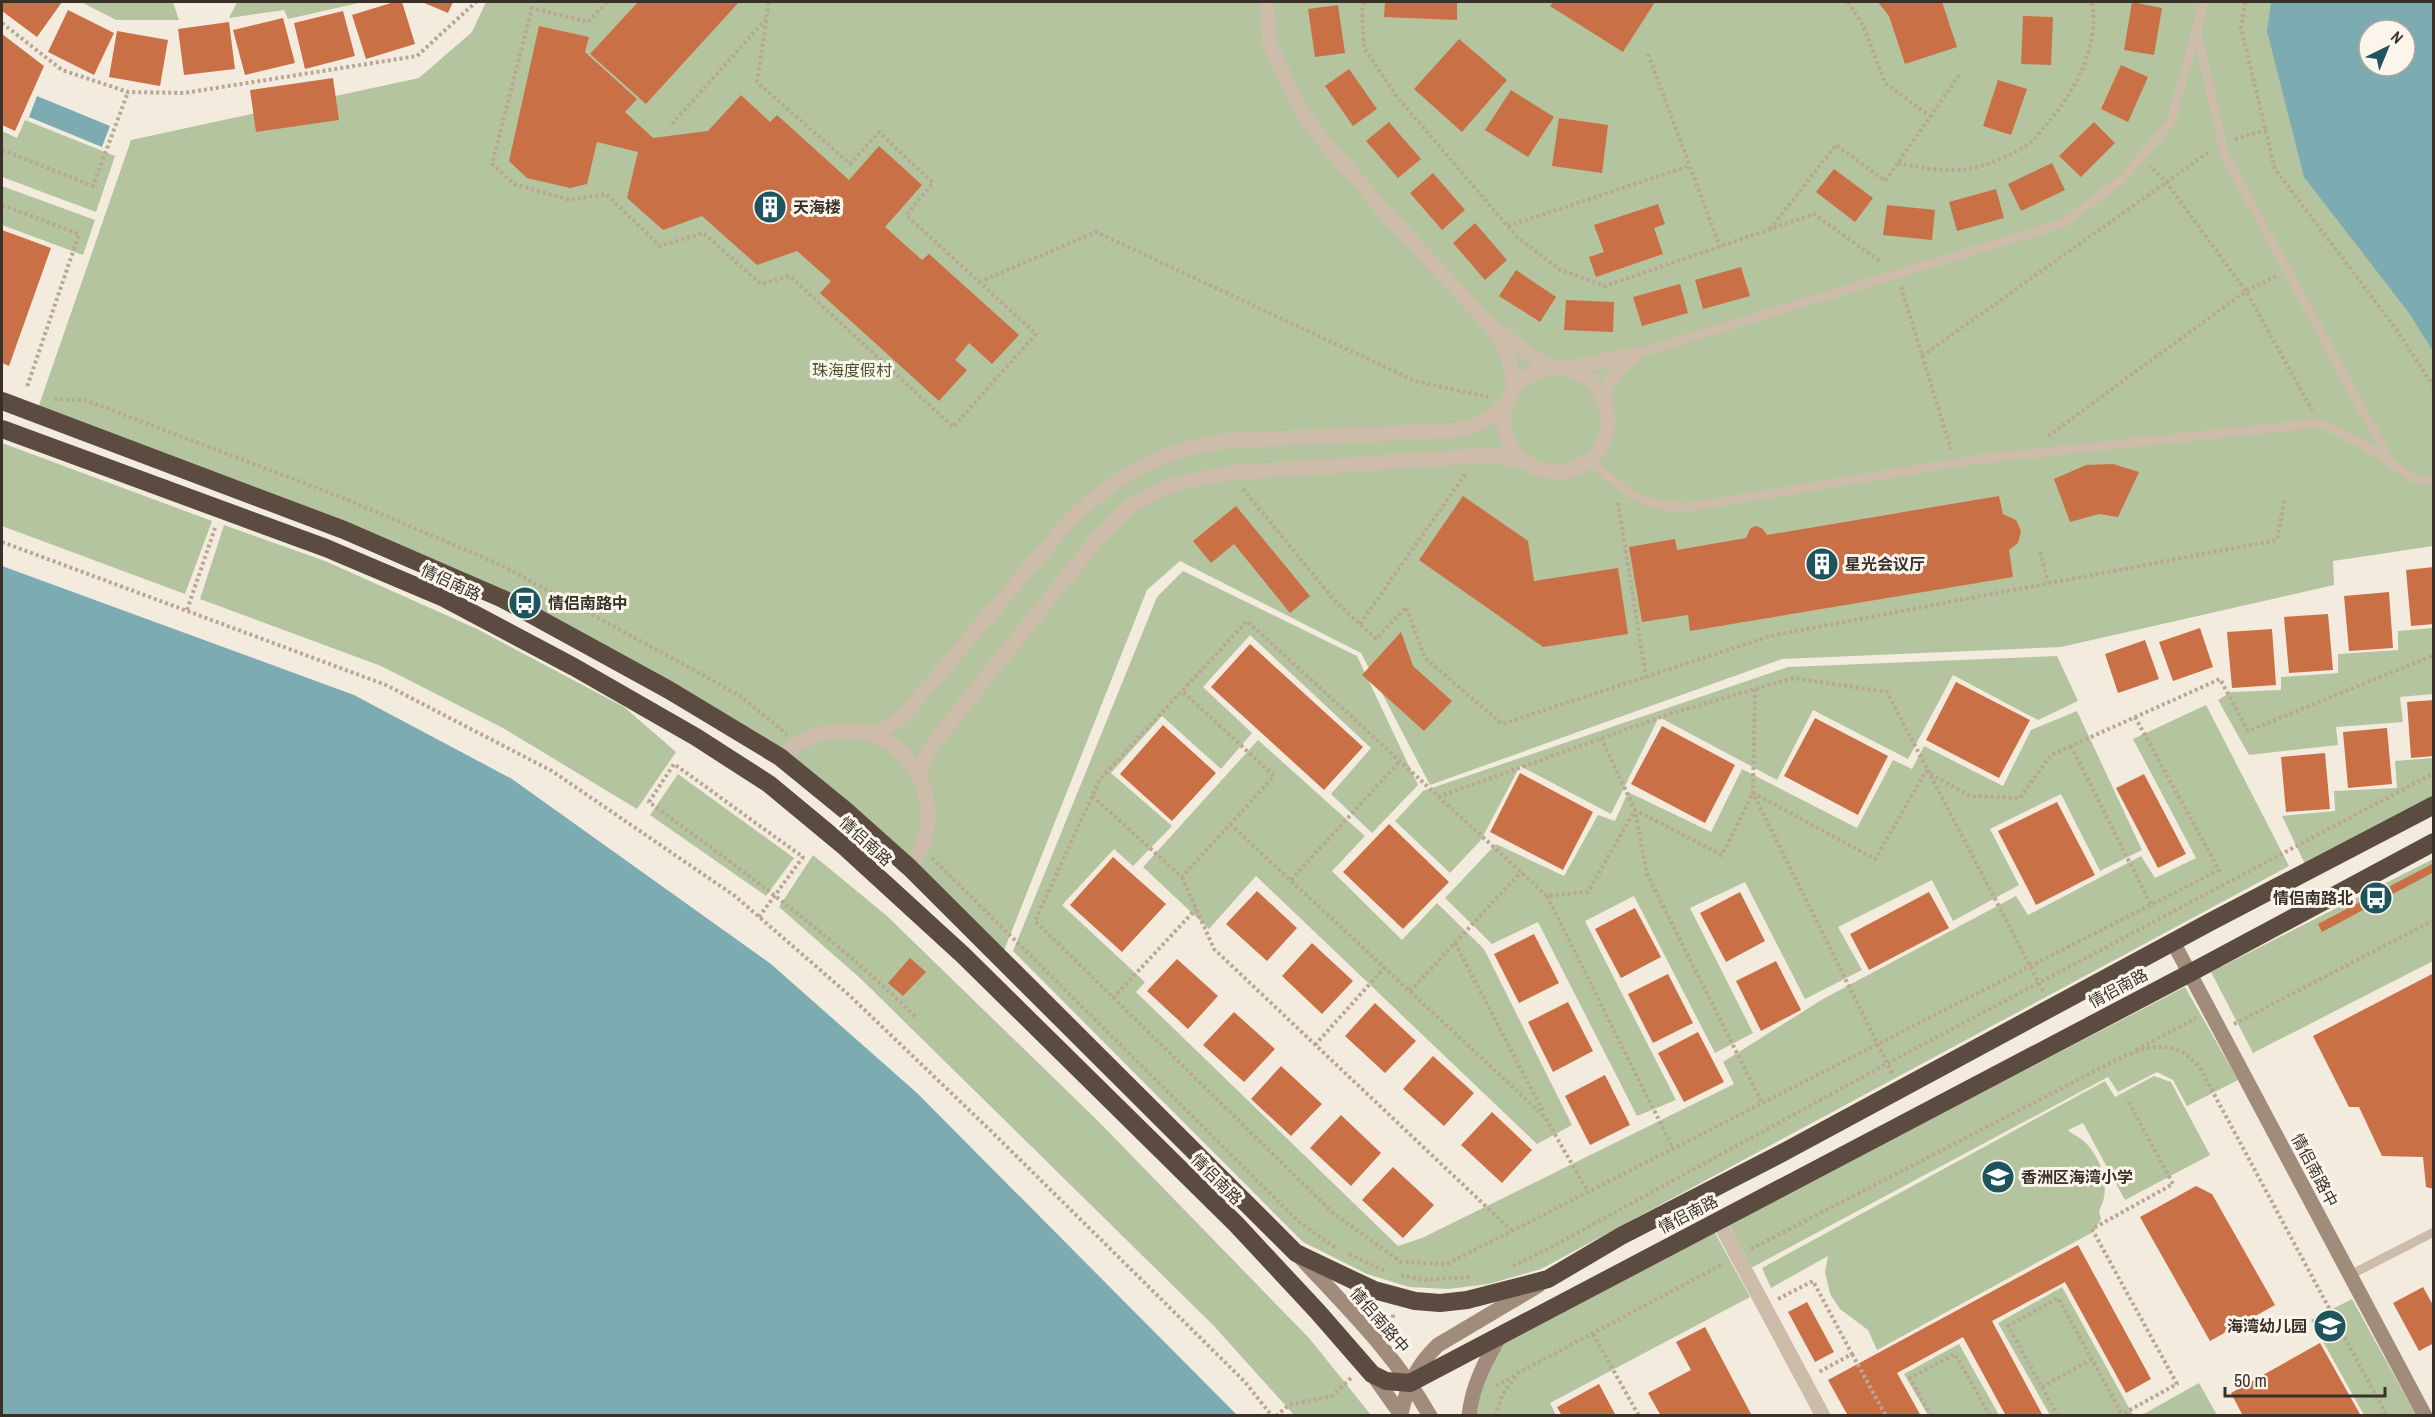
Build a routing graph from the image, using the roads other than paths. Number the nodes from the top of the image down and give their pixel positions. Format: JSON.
{"nodes":[{"id":1,"x":1266,"y":2,"type":"edge"},
{"id":2,"x":2204,"y":2,"type":"edge"},
{"id":3,"x":2196,"y":30,"type":"junction"},
{"id":4,"x":1490,"y":325,"type":"junction"},
{"id":5,"x":1636,"y":354,"type":"junction"},
{"id":6,"x":1559,"y":369,"type":"junction"},
{"id":7,"x":1511,"y":396,"type":"junction"},
{"id":8,"x":1604,"y":400,"type":"junction"},
{"id":9,"x":2,"y":401,"type":"edge"},
{"id":10,"x":2,"y":429,"type":"edge"},
{"id":11,"x":1590,"y":460,"type":"junction"},
{"id":12,"x":1525,"y":462,"type":"junction"},
{"id":13,"x":2392,"y":465,"type":"junction"},
{"id":14,"x":2433,"y":482,"type":"edge"},
{"id":15,"x":870,"y":734,"type":"junction"},
{"id":16,"x":780,"y":757,"type":"junction"},
{"id":17,"x":919,"y":776,"type":"junction"},
{"id":18,"x":2433,"y":805,"type":"edge"},
{"id":19,"x":2433,"y":842,"type":"edge"},
{"id":20,"x":910,"y":868,"type":"junction"},
{"id":21,"x":2173,"y":942,"type":"junction"},
{"id":22,"x":2190,"y":973,"type":"junction"},
{"id":23,"x":1718,"y":1220,"type":"junction"},
{"id":24,"x":2433,"y":1232,"type":"edge"},
{"id":25,"x":1296,"y":1253,"type":"junction"},
{"id":26,"x":2350,"y":1275,"type":"junction"},
{"id":27,"x":1548,"y":1279,"type":"junction"},
{"id":28,"x":1501,"y":1334,"type":"junction"},
{"id":29,"x":1372,"y":1374,"type":"junction"},
{"id":30,"x":1410,"y":1383,"type":"junction"},
{"id":31,"x":1401,"y":1415,"type":"edge"},
{"id":32,"x":1430,"y":1416,"type":"edge"},
{"id":33,"x":1469,"y":1416,"type":"edge"},
{"id":34,"x":1823,"y":1416,"type":"edge"},
{"id":35,"x":2425,"y":1416,"type":"edge"}],
"edges":[{"from":1,"to":4,"type":"street"},
{"from":2,"to":3,"type":"lane"},
{"from":3,"to":5,"type":"lane"},
{"from":3,"to":13,"type":"lane"},
{"from":4,"to":6,"type":"street"},
{"from":4,"to":7,"type":"street"},
{"from":5,"to":6,"type":"street"},
{"from":5,"to":8,"type":"street"},
{"from":6,"to":7,"type":"street"},
{"from":6,"to":8,"type":"street"},
{"from":7,"to":12,"type":"street"},
{"from":7,"to":15,"type":"street"},
{"from":8,"to":11,"type":"street"},
{"from":9,"to":16,"type":"highway","name":"情侣南路"},
{"from":10,"to":29,"type":"highway","name":"情侣南路"},
{"from":11,"to":12,"type":"street"},
{"from":11,"to":13,"type":"lane"},
{"from":12,"to":17,"type":"street"},
{"from":13,"to":14,"type":"lane"},
{"from":15,"to":16,"type":"street"},
{"from":15,"to":17,"type":"street"},
{"from":16,"to":20,"type":"highway","name":"情侣南路"},
{"from":17,"to":20,"type":"street"},
{"from":18,"to":21,"type":"highway","name":"情侣南路"},
{"from":19,"to":22,"type":"highway","name":"情侣南路"},
{"from":20,"to":25,"type":"highway","name":"情侣南路"},
{"from":21,"to":22,"type":"street","name":"情侣南路中"},
{"from":21,"to":27,"type":"highway","name":"情侣南路"},
{"from":22,"to":23,"type":"highway","name":"情侣南路"},
{"from":22,"to":26,"type":"street","name":"情侣南路中"},
{"from":23,"to":28,"type":"highway","name":"情侣南路"},
{"from":23,"to":34,"type":"street"},
{"from":24,"to":26,"type":"lane"},
{"from":25,"to":27,"type":"highway","name":"情侣南路"},
{"from":25,"to":30,"type":"street","name":"情侣南路中"},
{"from":26,"to":35,"type":"street","name":"情侣南路中"},
{"from":27,"to":30,"type":"street"},
{"from":28,"to":30,"type":"highway","name":"情侣南路"},
{"from":28,"to":33,"type":"street"},
{"from":29,"to":30,"type":"highway"},
{"from":29,"to":31,"type":"street"},
{"from":30,"to":31,"type":"street"},
{"from":30,"to":32,"type":"street","name":"情侣南路中"}]}
